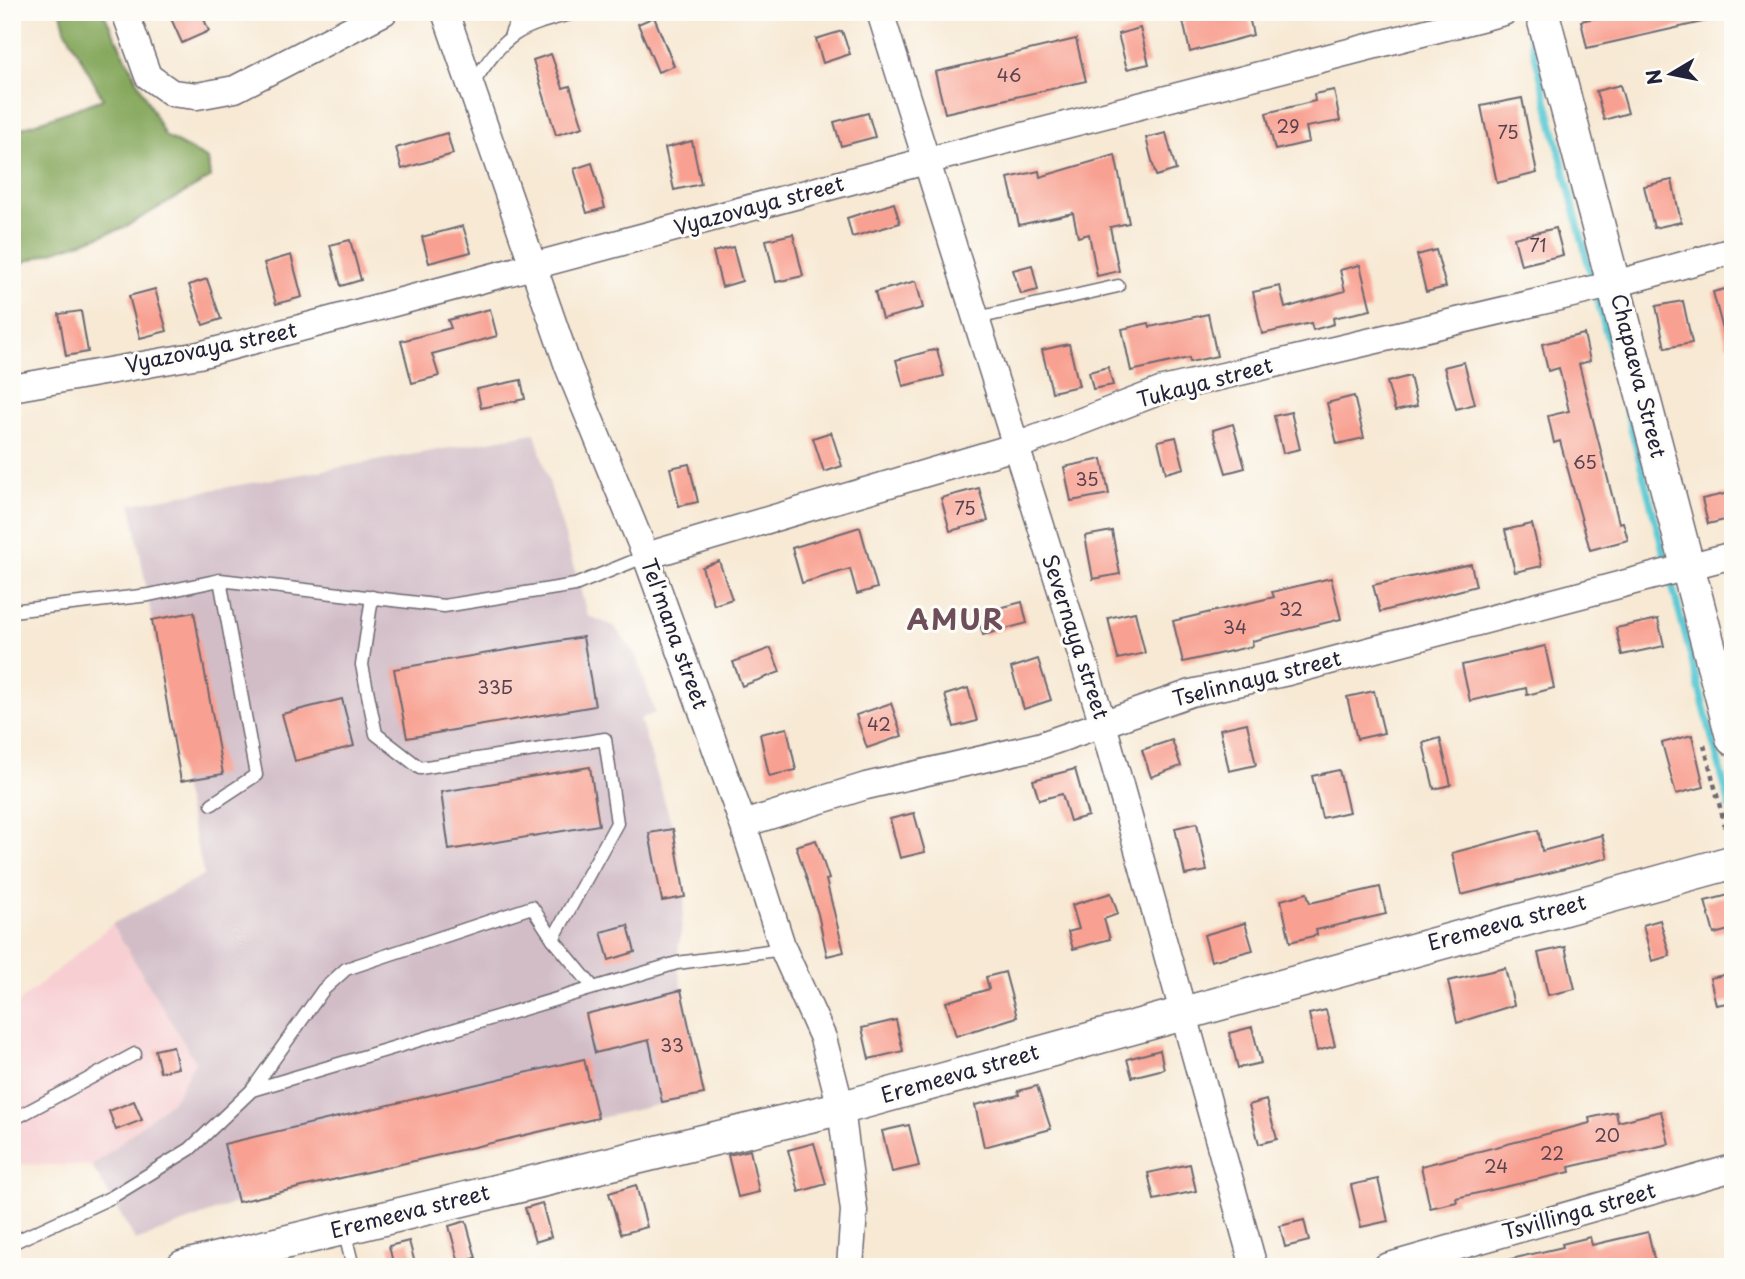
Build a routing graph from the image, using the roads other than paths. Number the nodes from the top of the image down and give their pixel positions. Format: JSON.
{"nodes":[{"id":1,"x":125,"y":12,"type":"edge"},
{"id":2,"x":384,"y":12,"type":"edge"},
{"id":3,"x":445,"y":12,"type":"edge"},
{"id":4,"x":520,"y":12,"type":"edge"},
{"id":5,"x":578,"y":12,"type":"edge"},
{"id":6,"x":880,"y":12,"type":"edge"},
{"id":7,"x":1504,"y":12,"type":"edge"},
{"id":8,"x":1542,"y":12,"type":"edge"},
{"id":9,"x":563,"y":14,"type":"edge"},
{"id":10,"x":511,"y":34,"type":"junction"},
{"id":11,"x":471,"y":87,"type":"junction"},
{"id":12,"x":926,"y":161,"type":"junction"},
{"id":13,"x":1733,"y":251,"type":"edge"},
{"id":14,"x":533,"y":267,"type":"junction"},
{"id":15,"x":1615,"y":284,"type":"junction"},
{"id":16,"x":1118,"y":286,"type":"dead end"},
{"id":17,"x":977,"y":318,"type":"junction"},
{"id":18,"x":12,"y":387,"type":"edge"},
{"id":19,"x":1014,"y":447,"type":"junction"},
{"id":20,"x":646,"y":555,"type":"junction"},
{"id":21,"x":1733,"y":555,"type":"edge"},
{"id":22,"x":1686,"y":567,"type":"junction"},
{"id":23,"x":220,"y":580,"type":"junction"},
{"id":24,"x":372,"y":597,"type":"junction"},
{"id":25,"x":12,"y":611,"type":"edge"},
{"id":26,"x":1103,"y":724,"type":"junction"},
{"id":27,"x":1733,"y":739,"type":"edge"},
{"id":28,"x":212,"y":804,"type":"dead end"},
{"id":29,"x":743,"y":824,"type":"junction"},
{"id":30,"x":1733,"y":862,"type":"edge"},
{"id":31,"x":553,"y":939,"type":"junction"},
{"id":32,"x":782,"y":949,"type":"junction"},
{"id":33,"x":592,"y":986,"type":"junction"},
{"id":34,"x":1183,"y":1011,"type":"junction"},
{"id":35,"x":135,"y":1054,"type":"dead end"},
{"id":36,"x":252,"y":1090,"type":"junction"},
{"id":37,"x":841,"y":1108,"type":"junction"},
{"id":38,"x":12,"y":1120,"type":"edge"},
{"id":39,"x":1733,"y":1168,"type":"edge"},
{"id":40,"x":344,"y":1228,"type":"junction"},
{"id":41,"x":12,"y":1243,"type":"edge"},
{"id":42,"x":183,"y":1267,"type":"edge"},
{"id":43,"x":354,"y":1267,"type":"edge"},
{"id":44,"x":850,"y":1267,"type":"edge"},
{"id":45,"x":1254,"y":1267,"type":"edge"},
{"id":46,"x":1386,"y":1267,"type":"edge"}],
"edges":[{"from":1,"to":2,"type":"street"},
{"from":3,"to":11,"type":"street","name":"Tel'mana street"},
{"from":4,"to":10,"type":"lane"},
{"from":5,"to":9,"type":"lane"},
{"from":6,"to":12,"type":"street","name":"Severnaya street"},
{"from":7,"to":12,"type":"street","name":"Vyazovaya street"},
{"from":8,"to":15,"type":"street","name":"Chapaeva Street"},
{"from":9,"to":10,"type":"lane"},
{"from":10,"to":11,"type":"lane"},
{"from":11,"to":14,"type":"street","name":"Tel'mana street"},
{"from":12,"to":14,"type":"street","name":"Vyazovaya street"},
{"from":12,"to":17,"type":"street","name":"Severnaya street"},
{"from":13,"to":15,"type":"street","name":"Tukaya street"},
{"from":14,"to":18,"type":"street","name":"Vyazovaya street"},
{"from":14,"to":20,"type":"street","name":"Tel'mana street"},
{"from":15,"to":19,"type":"street","name":"Tukaya street"},
{"from":15,"to":22,"type":"street","name":"Chapaeva Street"},
{"from":16,"to":17,"type":"lane"},
{"from":17,"to":19,"type":"street","name":"Severnaya street"},
{"from":19,"to":20,"type":"street","name":"Tukaya street"},
{"from":19,"to":26,"type":"street","name":"Severnaya street"},
{"from":20,"to":24,"type":"lane"},
{"from":20,"to":29,"type":"street","name":"Tel'mana street"},
{"from":21,"to":22,"type":"street","name":"Tselinnaya street"},
{"from":22,"to":26,"type":"street","name":"Tselinnaya street"},
{"from":22,"to":27,"type":"street","name":"Chapaeva Street"},
{"from":23,"to":24,"type":"lane"},
{"from":23,"to":25,"type":"lane"},
{"from":23,"to":28,"type":"lane"},
{"from":24,"to":31,"type":"lane"},
{"from":26,"to":29,"type":"street","name":"Tselinnaya street"},
{"from":26,"to":34,"type":"street","name":"Severnaya street"},
{"from":29,"to":32,"type":"street","name":"Tel'mana street"},
{"from":30,"to":34,"type":"street","name":"Eremeeva street"},
{"from":31,"to":33,"type":"lane"},
{"from":31,"to":36,"type":"lane"},
{"from":32,"to":33,"type":"lane"},
{"from":32,"to":37,"type":"street","name":"Tel'mana street"},
{"from":33,"to":36,"type":"lane"},
{"from":34,"to":37,"type":"street","name":"Eremeeva street"},
{"from":34,"to":45,"type":"street","name":"Severnaya street"},
{"from":35,"to":38,"type":"lane"},
{"from":36,"to":41,"type":"lane"},
{"from":37,"to":40,"type":"street","name":"Eremeeva street"},
{"from":37,"to":44,"type":"street","name":"Tel'mana street"},
{"from":39,"to":46,"type":"street","name":"Tsvillinga street"},
{"from":40,"to":42,"type":"street","name":"Eremeeva street"},
{"from":40,"to":43,"type":"lane"}]}
